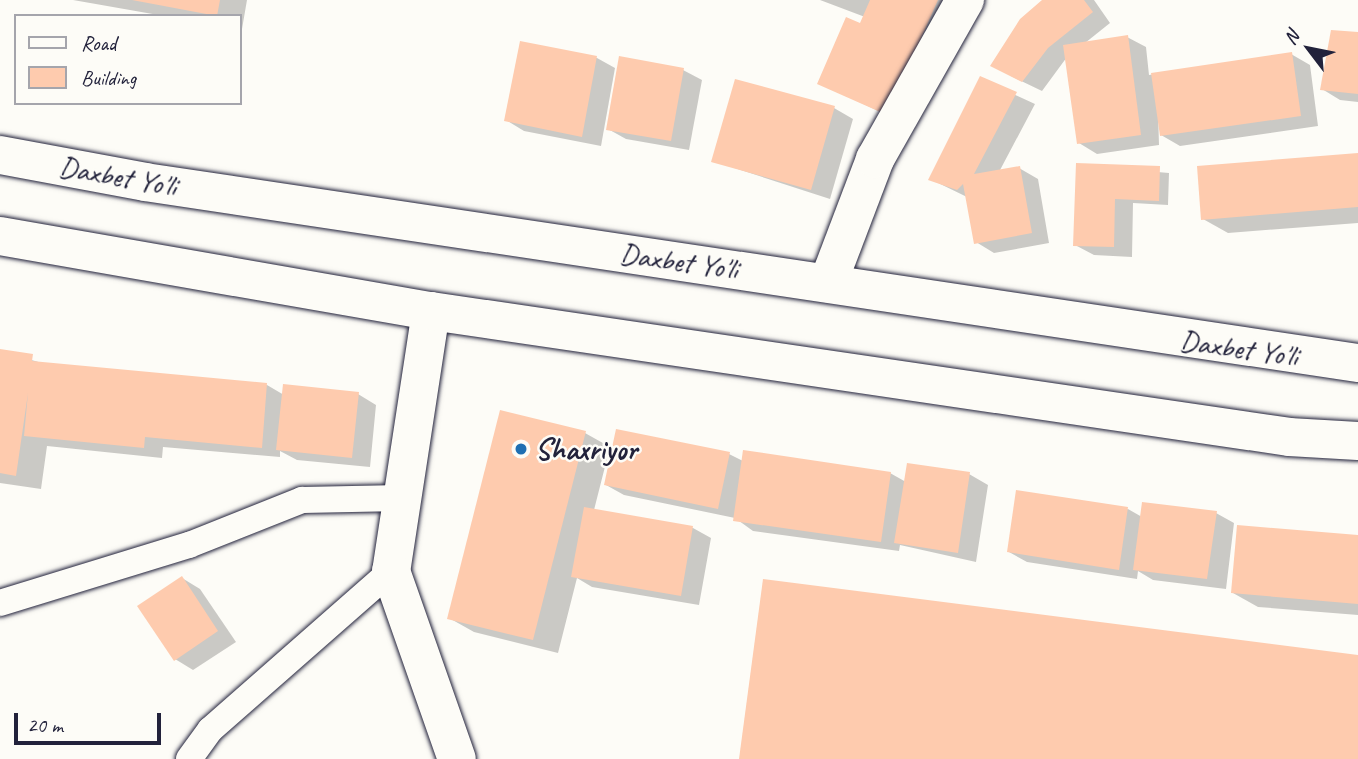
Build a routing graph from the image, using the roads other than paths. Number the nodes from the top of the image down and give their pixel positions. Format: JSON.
{"nodes":[{"id":1,"x":965,"y":0,"type":"edge"},
{"id":2,"x":0,"y":155,"type":"edge"},
{"id":3,"x":0,"y":236,"type":"edge"},
{"id":4,"x":828,"y":283,"type":"junction"},
{"id":5,"x":431,"y":311,"type":"junction"},
{"id":6,"x":1358,"y":363,"type":"edge"},
{"id":7,"x":1358,"y":441,"type":"edge"},
{"id":8,"x":402,"y":498,"type":"junction"},
{"id":9,"x":391,"y":571,"type":"junction"},
{"id":10,"x":0,"y":603,"type":"edge"},
{"id":11,"x":189,"y":759,"type":"edge"},
{"id":12,"x":457,"y":759,"type":"edge"}],
"edges":[{"from":1,"to":4,"type":"main road"},
{"from":2,"to":4,"type":"main road","name":"Daxbet Yo'li"},
{"from":3,"to":5,"type":"main road"},
{"from":4,"to":6,"type":"main road","name":"Daxbet Yo'li"},
{"from":5,"to":7,"type":"main road"},
{"from":5,"to":8,"type":"main road"},
{"from":8,"to":9,"type":"main road"},
{"from":8,"to":10,"type":"lane"},
{"from":9,"to":11,"type":"lane"},
{"from":9,"to":12,"type":"main road"}]}
